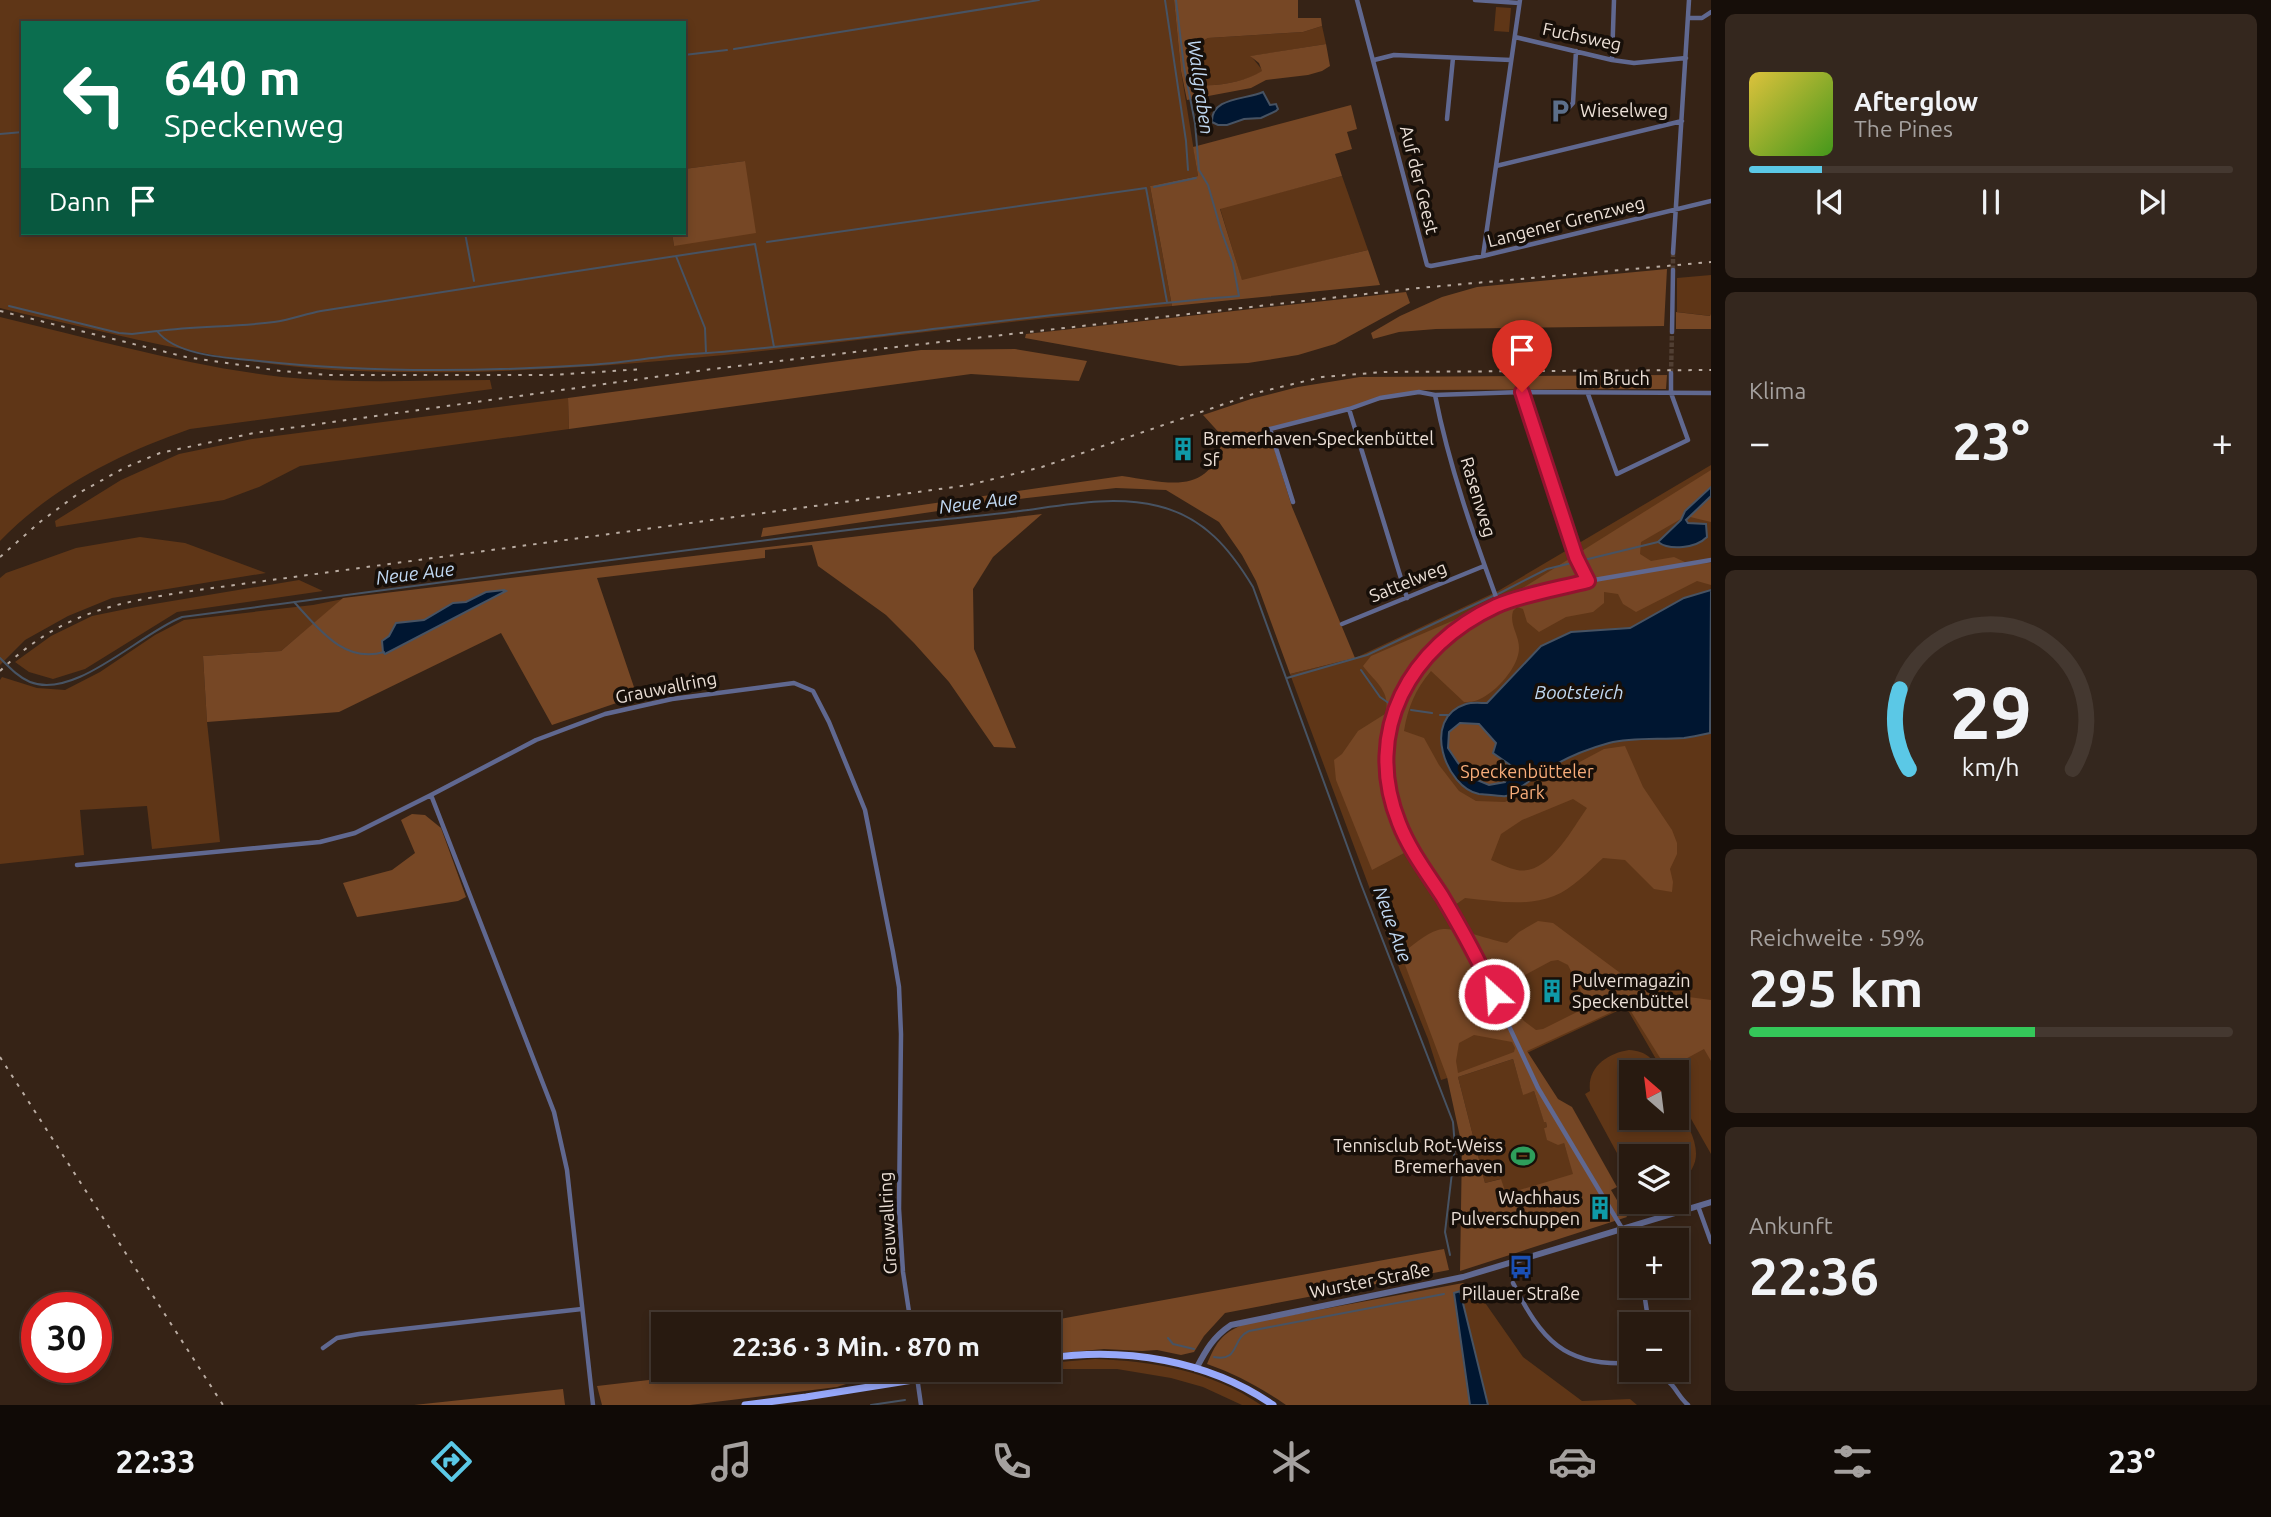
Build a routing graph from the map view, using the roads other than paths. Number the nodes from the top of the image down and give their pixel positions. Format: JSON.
{"nodes":[{"id":1,"x":1357,"y":0,"type":"edge"},
{"id":2,"x":1475,"y":0,"type":"edge"},
{"id":3,"x":1614,"y":0,"type":"edge"},
{"id":4,"x":1689,"y":0,"type":"edge"},
{"id":5,"x":1520,"y":1,"type":"edge"},
{"id":6,"x":1711,"y":12,"type":"edge"},
{"id":7,"x":1688,"y":18,"type":"junction"},
{"id":8,"x":1514,"y":37,"type":"junction"},
{"id":9,"x":1576,"y":51,"type":"junction"},
{"id":10,"x":1453,"y":58,"type":"junction"},
{"id":11,"x":1686,"y":58,"type":"junction"},
{"id":12,"x":1374,"y":60,"type":"junction"},
{"id":13,"x":1511,"y":60,"type":"junction"},
{"id":14,"x":1612,"y":60,"type":"junction"},
{"id":15,"x":1565,"y":112,"type":"dead end"},
{"id":16,"x":1447,"y":119,"type":"dead end"},
{"id":17,"x":1682,"y":121,"type":"junction"},
{"id":18,"x":1496,"y":166,"type":"junction"},
{"id":19,"x":1711,"y":201,"type":"edge"},
{"id":20,"x":1677,"y":210,"type":"junction"},
{"id":21,"x":1673,"y":253,"type":"tunnel mouth"},
{"id":22,"x":1483,"y":256,"type":"junction"},
{"id":23,"x":1427,"y":265,"type":"joint"},
{"id":24,"x":1673,"y":270,"type":"tunnel mouth"},
{"id":25,"x":1672,"y":332,"type":"tunnel mouth"},
{"id":26,"x":1671,"y":373,"type":"tunnel mouth"},
{"id":27,"x":1522,"y":392,"type":"junction"},
{"id":28,"x":1671,"y":393,"type":"junction"},
{"id":29,"x":1711,"y":393,"type":"edge"},
{"id":30,"x":1588,"y":394,"type":"junction"},
{"id":31,"x":1436,"y":395,"type":"junction"},
{"id":32,"x":1349,"y":409,"type":"junction"},
{"id":33,"x":1293,"y":502,"type":"dead end"},
{"id":34,"x":1711,"y":560,"type":"edge"},
{"id":35,"x":1484,"y":566,"type":"junction"},
{"id":36,"x":1588,"y":581,"type":"junction"},
{"id":37,"x":1407,"y":598,"type":"junction"},
{"id":38,"x":1499,"y":605,"type":"junction"},
{"id":39,"x":1342,"y":624,"type":"dead end"},
{"id":40,"x":431,"y":795,"type":"junction"},
{"id":41,"x":77,"y":865,"type":"dead end"},
{"id":42,"x":1711,"y":1202,"type":"edge"},
{"id":43,"x":1698,"y":1206,"type":"junction"},
{"id":44,"x":1622,"y":1228,"type":"edge"},
{"id":45,"x":1629,"y":1228,"type":"edge"},
{"id":46,"x":1619,"y":1231,"type":"edge"},
{"id":47,"x":1711,"y":1242,"type":"edge"},
{"id":48,"x":1513,"y":1283,"type":"dead end"},
{"id":49,"x":582,"y":1309,"type":"junction"},
{"id":50,"x":909,"y":1312,"type":"edge"},
{"id":51,"x":323,"y":1348,"type":"dead end"},
{"id":52,"x":1061,"y":1357,"type":"edge"},
{"id":53,"x":1619,"y":1363,"type":"edge"},
{"id":54,"x":1196,"y":1369,"type":"junction"},
{"id":55,"x":903,"y":1382,"type":"edge"},
{"id":56,"x":917,"y":1382,"type":"edge"},
{"id":57,"x":1666,"y":1382,"type":"edge"},
{"id":58,"x":593,"y":1405,"type":"edge"},
{"id":59,"x":745,"y":1405,"type":"edge"},
{"id":60,"x":920,"y":1405,"type":"edge"},
{"id":61,"x":1273,"y":1405,"type":"edge"},
{"id":62,"x":1688,"y":1405,"type":"edge"}],
"edges":[{"from":1,"to":12,"type":"street","name":"Auf der Geest"},
{"from":2,"to":5,"type":"street"},
{"from":3,"to":14,"type":"street"},
{"from":4,"to":7,"type":"street"},
{"from":5,"to":8,"type":"street"},
{"from":6,"to":7,"type":"street"},
{"from":7,"to":11,"type":"street"},
{"from":8,"to":9,"type":"street","name":"Fuchsweg"},
{"from":8,"to":13,"type":"street"},
{"from":9,"to":14,"type":"street","name":"Fuchsweg"},
{"from":9,"to":15,"type":"street"},
{"from":10,"to":12,"type":"street"},
{"from":10,"to":13,"type":"street"},
{"from":10,"to":16,"type":"street"},
{"from":11,"to":14,"type":"street","name":"Fuchsweg"},
{"from":11,"to":17,"type":"street"},
{"from":12,"to":23,"type":"street","name":"Auf der Geest"},
{"from":13,"to":18,"type":"street"},
{"from":17,"to":18,"type":"street"},
{"from":17,"to":20,"type":"street"},
{"from":18,"to":22,"type":"street"},
{"from":19,"to":20,"type":"street","name":"Langener Grenzweg"},
{"from":20,"to":21,"type":"street"},
{"from":20,"to":22,"type":"street","name":"Langener Grenzweg"},
{"from":22,"to":23,"type":"street","name":"Langener Grenzweg"},
{"from":24,"to":25,"type":"street"},
{"from":26,"to":28,"type":"street"},
{"from":27,"to":30,"type":"street","name":"Im Bruch"},
{"from":27,"to":31,"type":"street","name":"Im Bruch"},
{"from":27,"to":36,"type":"street"},
{"from":28,"to":29,"type":"street","name":"Im Bruch"},
{"from":28,"to":30,"type":"street","name":"Im Bruch"},
{"from":28,"to":30,"type":"street"},
{"from":31,"to":32,"type":"street","name":"Im Bruch"},
{"from":31,"to":35,"type":"street","name":"Rasenweg"},
{"from":32,"to":33,"type":"street","name":"Im Bruch"},
{"from":32,"to":37,"type":"street"},
{"from":34,"to":36,"type":"street"},
{"from":35,"to":37,"type":"street","name":"Sattelweg"},
{"from":35,"to":38,"type":"street","name":"Rasenweg"},
{"from":36,"to":38,"type":"street"},
{"from":37,"to":39,"type":"street","name":"Sattelweg"},
{"from":38,"to":44,"type":"street"},
{"from":40,"to":41,"type":"street"},
{"from":40,"to":49,"type":"street"},
{"from":40,"to":50,"type":"street","name":"Grauwallring"},
{"from":42,"to":43,"type":"street","name":"Wurster Straße"},
{"from":43,"to":45,"type":"street","name":"Wurster Straße"},
{"from":43,"to":47,"type":"street"},
{"from":46,"to":54,"type":"street","name":"Wurster Straße"},
{"from":48,"to":53,"type":"street"},
{"from":49,"to":51,"type":"street"},
{"from":49,"to":58,"type":"street"},
{"from":52,"to":54,"type":"main road"},
{"from":54,"to":61,"type":"main road"},
{"from":55,"to":59,"type":"main road"},
{"from":56,"to":60,"type":"street"},
{"from":57,"to":62,"type":"street"}]}
